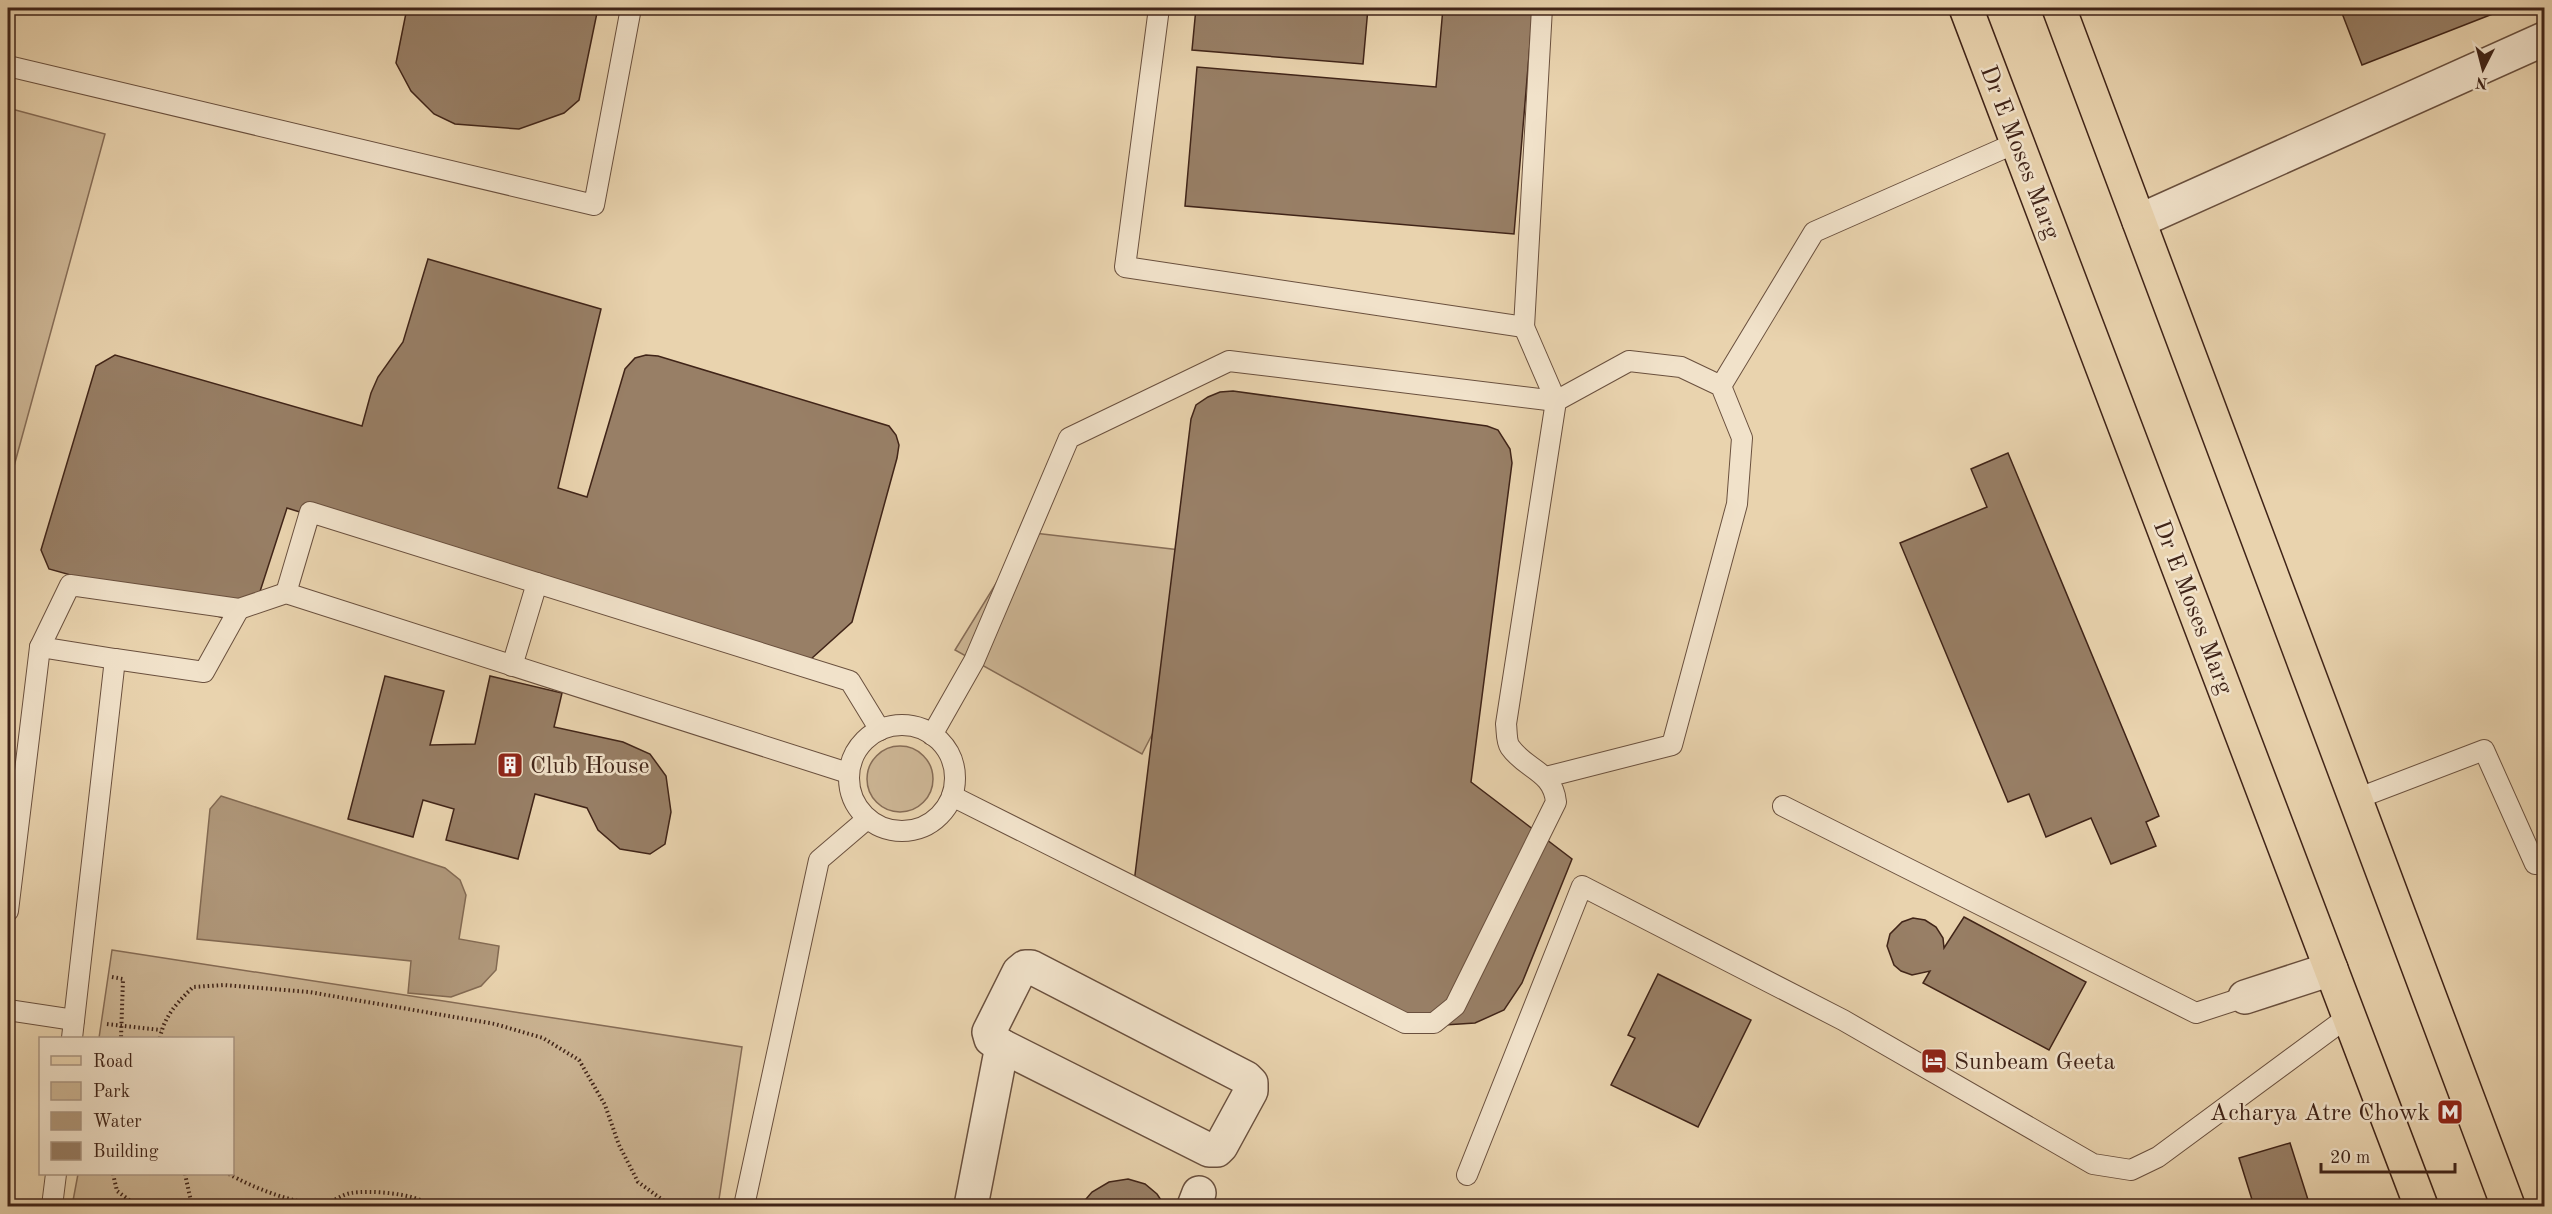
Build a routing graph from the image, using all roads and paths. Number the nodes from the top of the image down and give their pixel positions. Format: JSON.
{"nodes":[{"id":1,"x":631,"y":8,"type":"edge"},
{"id":2,"x":1159,"y":8,"type":"edge"},
{"id":3,"x":1542,"y":8,"type":"edge"},
{"id":4,"x":1966,"y":8,"type":"edge"},
{"id":5,"x":2059,"y":8,"type":"edge"},
{"id":6,"x":2544,"y":39,"type":"edge"},
{"id":7,"x":8,"y":66,"type":"edge"},
{"id":8,"x":2018,"y":142,"type":"junction"},
{"id":9,"x":2139,"y":221,"type":"junction"},
{"id":10,"x":1524,"y":327,"type":"junction"},
{"id":11,"x":1721,"y":386,"type":"junction"},
{"id":12,"x":1556,"y":401,"type":"junction"},
{"id":13,"x":537,"y":582,"type":"junction"},
{"id":14,"x":286,"y":593,"type":"junction"},
{"id":15,"x":239,"y":609,"type":"junction"},
{"id":16,"x":40,"y":648,"type":"junction"},
{"id":17,"x":115,"y":659,"type":"junction"},
{"id":18,"x":512,"y":666,"type":"junction"},
{"id":19,"x":880,"y":730,"type":"junction"},
{"id":20,"x":932,"y":735,"type":"junction"},
{"id":21,"x":848,"y":773,"type":"junction"},
{"id":22,"x":1546,"y":777,"type":"junction"},
{"id":23,"x":952,"y":796,"type":"junction"},
{"id":24,"x":2355,"y":799,"type":"junction"},
{"id":25,"x":1783,"y":806,"type":"dead end"},
{"id":26,"x":867,"y":819,"type":"junction"},
{"id":27,"x":2535,"y":864,"type":"dead end"},
{"id":28,"x":8,"y":911,"type":"edge"},
{"id":29,"x":2331,"y":969,"type":"junction"},
{"id":30,"x":2245,"y":997,"type":"joint"},
{"id":31,"x":8,"y":1010,"type":"edge"},
{"id":32,"x":2349,"y":1016,"type":"junction"},
{"id":33,"x":73,"y":1029,"type":"edge"},
{"id":34,"x":161,"y":1030,"type":"junction"},
{"id":35,"x":160,"y":1037,"type":"edge"},
{"id":36,"x":1002,"y":1046,"type":"junction"},
{"id":37,"x":56,"y":1175,"type":"edge"},
{"id":38,"x":113,"y":1175,"type":"edge"},
{"id":39,"x":185,"y":1175,"type":"edge"},
{"id":40,"x":233,"y":1175,"type":"edge"},
{"id":41,"x":1467,"y":1175,"type":"dead end"},
{"id":42,"x":52,"y":1206,"type":"edge"},
{"id":43,"x":137,"y":1206,"type":"edge"},
{"id":44,"x":192,"y":1206,"type":"edge"},
{"id":45,"x":430,"y":1206,"type":"edge"},
{"id":46,"x":671,"y":1206,"type":"edge"},
{"id":47,"x":744,"y":1206,"type":"edge"},
{"id":48,"x":971,"y":1206,"type":"edge"},
{"id":49,"x":2421,"y":1206,"type":"edge"},
{"id":50,"x":2508,"y":1206,"type":"edge"}],
"edges":[{"from":1,"to":7,"type":"lane"},
{"from":2,"to":10,"type":"lane"},
{"from":3,"to":10,"type":"lane"},
{"from":4,"to":8,"type":"main road","name":"Dr E Moses Marg"},
{"from":5,"to":9,"type":"main road"},
{"from":6,"to":9,"type":"street"},
{"from":8,"to":11,"type":"lane"},
{"from":8,"to":29,"type":"main road","name":"Dr E Moses Marg"},
{"from":9,"to":24,"type":"main road"},
{"from":10,"to":12,"type":"lane"},
{"from":11,"to":12,"type":"lane"},
{"from":11,"to":22,"type":"lane"},
{"from":12,"to":20,"type":"lane"},
{"from":12,"to":22,"type":"lane"},
{"from":13,"to":14,"type":"lane"},
{"from":13,"to":18,"type":"lane"},
{"from":13,"to":19,"type":"lane"},
{"from":14,"to":15,"type":"lane"},
{"from":14,"to":18,"type":"lane"},
{"from":15,"to":16,"type":"lane"},
{"from":15,"to":17,"type":"lane"},
{"from":16,"to":17,"type":"lane"},
{"from":16,"to":28,"type":"lane"},
{"from":17,"to":33,"type":"lane"},
{"from":18,"to":21,"type":"lane"},
{"from":19,"to":20,"type":"lane"},
{"from":19,"to":21,"type":"lane"},
{"from":20,"to":23,"type":"lane"},
{"from":21,"to":26,"type":"lane"},
{"from":22,"to":23,"type":"lane"},
{"from":23,"to":26,"type":"lane"},
{"from":24,"to":27,"type":"lane"},
{"from":24,"to":50,"type":"main road"},
{"from":25,"to":30,"type":"lane"},
{"from":26,"to":47,"type":"lane"},
{"from":29,"to":30,"type":"street"},
{"from":29,"to":32,"type":"main road","name":"Dr E Moses Marg"},
{"from":31,"to":33,"type":"lane"},
{"from":32,"to":41,"type":"lane"},
{"from":32,"to":49,"type":"main road","name":"Dr E Moses Marg"},
{"from":33,"to":34,"type":"path"},
{"from":34,"to":35,"type":"path"},
{"from":34,"to":46,"type":"path"},
{"from":36,"to":36,"type":"street"},
{"from":36,"to":48,"type":"street"},
{"from":37,"to":42,"type":"lane"},
{"from":38,"to":43,"type":"path"},
{"from":39,"to":44,"type":"path"},
{"from":40,"to":45,"type":"path"}]}
